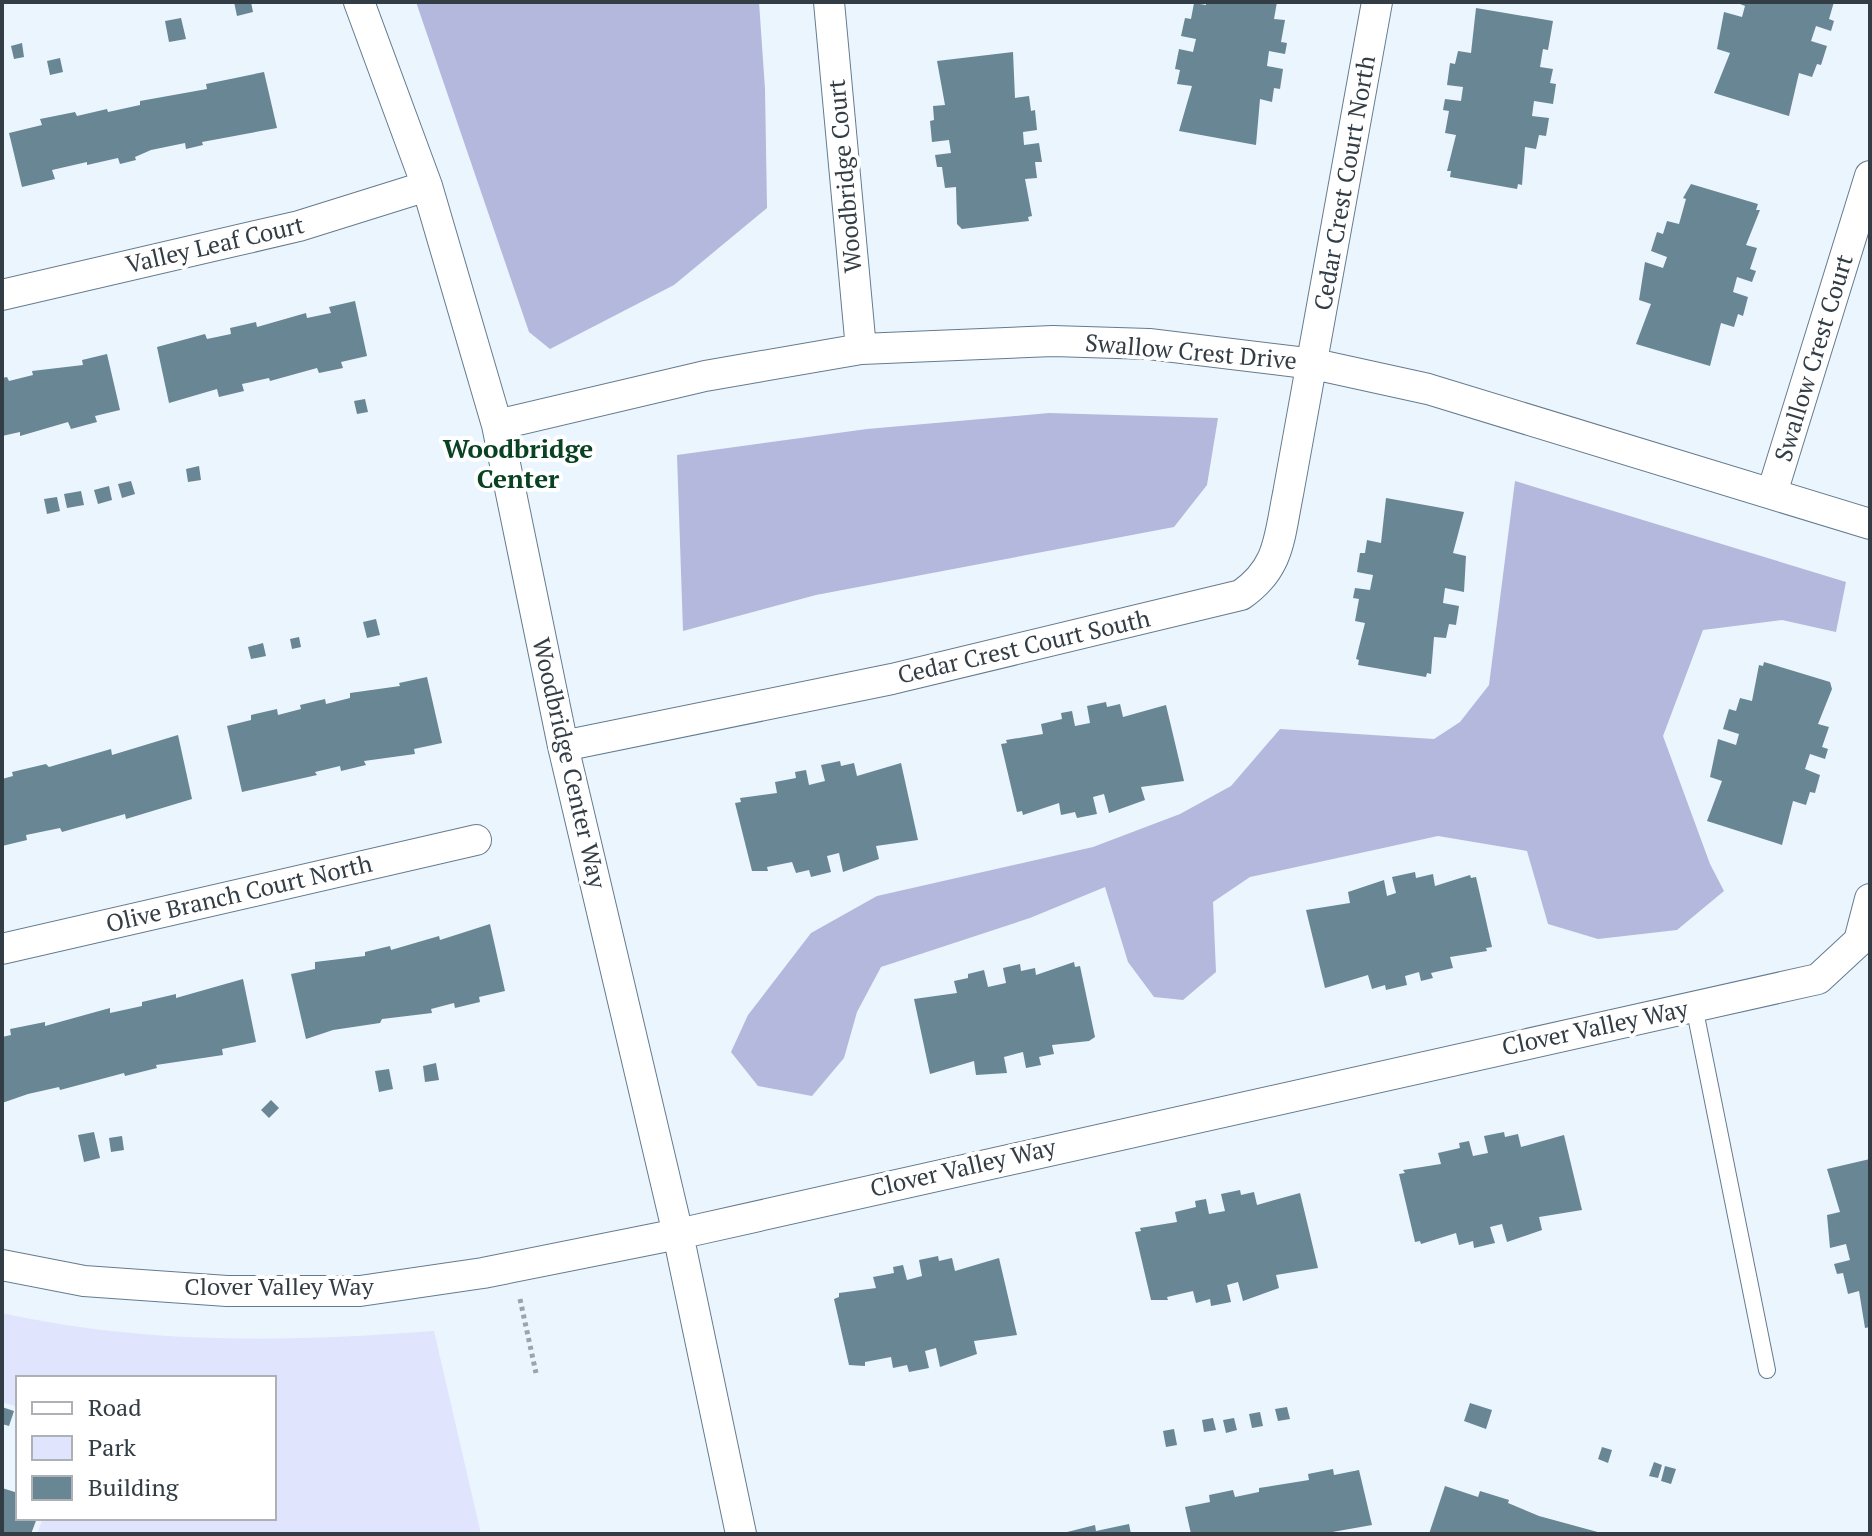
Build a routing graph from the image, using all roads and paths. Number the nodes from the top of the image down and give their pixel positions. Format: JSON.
{"nodes":[{"id":1,"x":359,"y":2,"type":"edge"},
{"id":2,"x":829,"y":2,"type":"edge"},
{"id":3,"x":1377,"y":2,"type":"edge"},
{"id":4,"x":1870,"y":176,"type":"edge"},
{"id":5,"x":427,"y":186,"type":"junction"},
{"id":6,"x":2,"y":295,"type":"edge"},
{"id":7,"x":861,"y":349,"type":"junction"},
{"id":8,"x":1314,"y":364,"type":"junction"},
{"id":9,"x":497,"y":425,"type":"junction"},
{"id":10,"x":1772,"y":493,"type":"junction"},
{"id":11,"x":1870,"y":524,"type":"edge"},
{"id":12,"x":563,"y":746,"type":"junction"},
{"id":13,"x":476,"y":840,"type":"dead end"},
{"id":14,"x":1870,"y":899,"type":"edge"},
{"id":15,"x":2,"y":949,"type":"edge"},
{"id":16,"x":1694,"y":1006,"type":"junction"},
{"id":17,"x":678,"y":1234,"type":"junction"},
{"id":18,"x":2,"y":1265,"type":"edge"},
{"id":19,"x":520,"y":1298,"type":"dead end"},
{"id":20,"x":1767,"y":1370,"type":"dead end"},
{"id":21,"x":536,"y":1373,"type":"dead end"},
{"id":22,"x":741,"y":1534,"type":"edge"}],
"edges":[{"from":1,"to":5,"type":"street","name":"Woodbridge Center Way"},
{"from":2,"to":7,"type":"street","name":"Woodbridge Court"},
{"from":3,"to":8,"type":"street","name":"Cedar Crest Court North"},
{"from":4,"to":10,"type":"street","name":"Swallow Crest Court"},
{"from":5,"to":6,"type":"street","name":"Valley Leaf Court"},
{"from":5,"to":9,"type":"street","name":"Woodbridge Center Way"},
{"from":7,"to":8,"type":"street","name":"Swallow Crest Drive"},
{"from":7,"to":9,"type":"street","name":"Swallow Crest Drive"},
{"from":8,"to":10,"type":"street","name":"Swallow Crest Drive"},
{"from":8,"to":12,"type":"street","name":"Cedar Crest Court South"},
{"from":9,"to":12,"type":"street","name":"Woodbridge Center Way"},
{"from":10,"to":11,"type":"street","name":"Swallow Crest Drive"},
{"from":12,"to":17,"type":"street","name":"Woodbridge Center Way"},
{"from":13,"to":15,"type":"street","name":"Olive Branch Court North"},
{"from":14,"to":16,"type":"street","name":"Clover Valley Way"},
{"from":16,"to":17,"type":"street","name":"Clover Valley Way"},
{"from":16,"to":20,"type":"lane"},
{"from":17,"to":18,"type":"street","name":"Clover Valley Way"},
{"from":17,"to":22,"type":"street","name":"Woodbridge Center Way"},
{"from":19,"to":21,"type":"path"}]}
